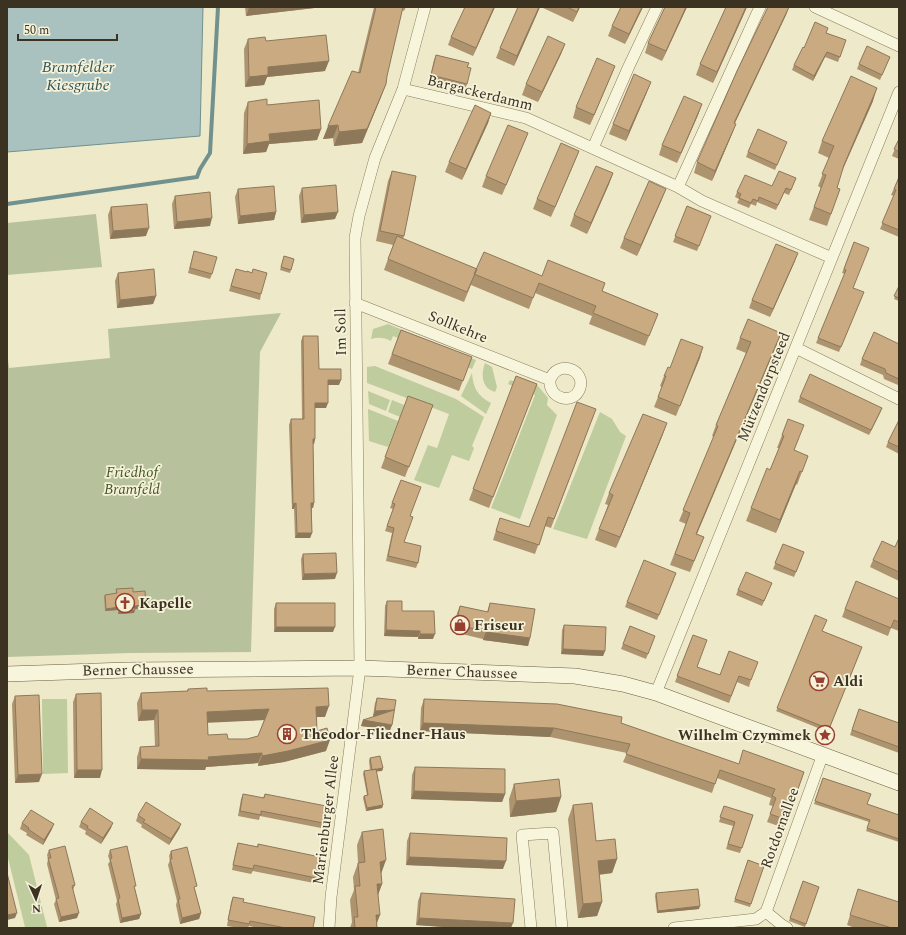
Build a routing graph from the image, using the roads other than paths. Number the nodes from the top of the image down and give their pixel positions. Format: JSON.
{"nodes":[{"id":1,"x":425,"y":7,"type":"edge"},
{"id":2,"x":657,"y":7,"type":"edge"},
{"id":3,"x":760,"y":7,"type":"edge"},
{"id":4,"x":815,"y":7,"type":"edge"},
{"id":5,"x":899,"y":46,"type":"edge"},
{"id":6,"x":403,"y":89,"type":"junction"},
{"id":7,"x":899,"y":92,"type":"edge"},
{"id":8,"x":593,"y":148,"type":"junction"},
{"id":9,"x":678,"y":186,"type":"junction"},
{"id":10,"x":832,"y":258,"type":"junction"},
{"id":11,"x":355,"y":303,"type":"junction"},
{"id":12,"x":796,"y":348,"type":"junction"},
{"id":13,"x":550,"y":380,"type":"dead end"},
{"id":14,"x":899,"y":399,"type":"edge"},
{"id":15,"x":360,"y":668,"type":"junction"},
{"id":16,"x":7,"y":674,"type":"edge"},
{"id":17,"x":656,"y":693,"type":"junction"},
{"id":18,"x":823,"y":754,"type":"junction"},
{"id":19,"x":899,"y":783,"type":"edge"},
{"id":20,"x":766,"y":912,"type":"junction"},
{"id":21,"x":329,"y":928,"type":"edge"},
{"id":22,"x":531,"y":928,"type":"edge"},
{"id":23,"x":562,"y":928,"type":"edge"},
{"id":24,"x":674,"y":928,"type":"edge"},
{"id":25,"x":787,"y":928,"type":"edge"}],
"edges":[{"from":1,"to":6,"type":"street","name":"Im Soll"},
{"from":2,"to":8,"type":"street"},
{"from":3,"to":9,"type":"street"},
{"from":4,"to":5,"type":"street"},
{"from":6,"to":8,"type":"street","name":"Bargackerdamm"},
{"from":6,"to":11,"type":"street","name":"Im Soll"},
{"from":7,"to":10,"type":"street","name":"Mützendorpsteed"},
{"from":8,"to":9,"type":"street","name":"Bargackerdamm"},
{"from":9,"to":10,"type":"street","name":"Bargackerdamm"},
{"from":10,"to":12,"type":"street","name":"Mützendorpsteed"},
{"from":11,"to":13,"type":"street","name":"Sollkehre"},
{"from":11,"to":15,"type":"street","name":"Im Soll"},
{"from":12,"to":14,"type":"street"},
{"from":12,"to":17,"type":"street","name":"Mützendorpsteed"},
{"from":15,"to":16,"type":"street","name":"Berner Chaussee"},
{"from":15,"to":17,"type":"street","name":"Berner Chaussee"},
{"from":15,"to":21,"type":"street","name":"Marienburger Allee"},
{"from":17,"to":18,"type":"street","name":"Berner Chaussee"},
{"from":18,"to":19,"type":"street","name":"Berner Chaussee"},
{"from":18,"to":20,"type":"street","name":"Rotdornallee"},
{"from":20,"to":24,"type":"street"},
{"from":20,"to":25,"type":"street"},
{"from":22,"to":23,"type":"street"}]}
